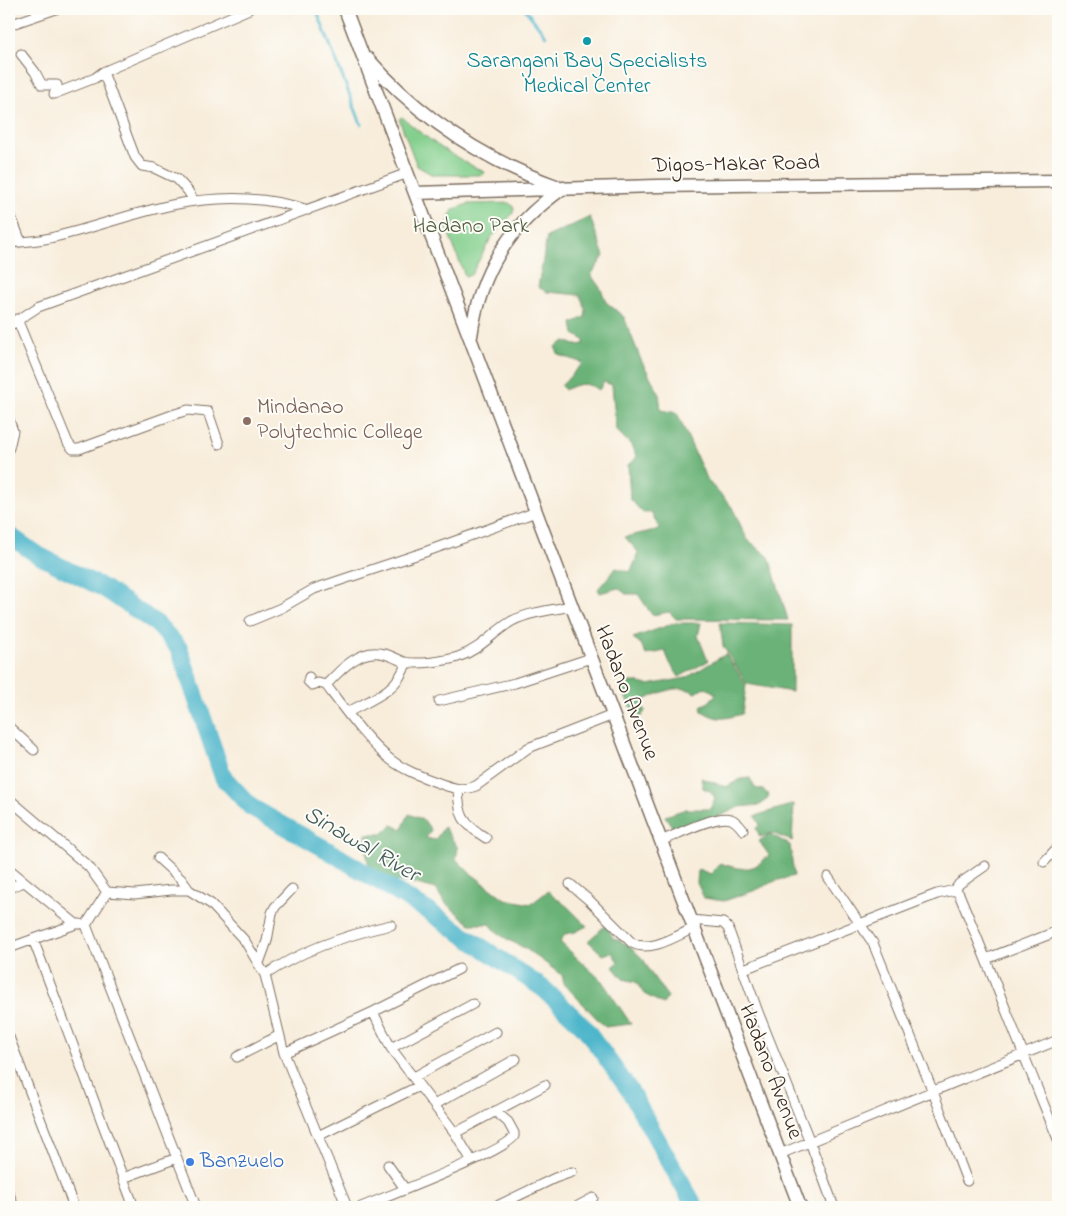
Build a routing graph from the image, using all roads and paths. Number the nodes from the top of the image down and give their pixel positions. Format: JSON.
{"nodes":[{"id":1,"x":56,"y":9,"type":"edge"},
{"id":2,"x":249,"y":9,"type":"edge"},
{"id":3,"x":345,"y":9,"type":"edge"},
{"id":4,"x":9,"y":25,"type":"edge"},
{"id":5,"x":362,"y":52,"type":"junction"},
{"id":6,"x":21,"y":54,"type":"dead end"},
{"id":7,"x":103,"y":72,"type":"junction"},
{"id":8,"x":408,"y":173,"type":"junction"},
{"id":9,"x":1058,"y":181,"type":"edge"},
{"id":10,"x":563,"y":188,"type":"junction"},
{"id":11,"x":415,"y":193,"type":"junction"},
{"id":12,"x":194,"y":201,"type":"junction"},
{"id":13,"x":9,"y":210,"type":"edge"},
{"id":14,"x":308,"y":210,"type":"junction"},
{"id":15,"x":20,"y":242,"type":"junction"},
{"id":16,"x":9,"y":243,"type":"edge"},
{"id":17,"x":17,"y":320,"type":"junction"},
{"id":18,"x":9,"y":326,"type":"edge"},
{"id":19,"x":471,"y":339,"type":"junction"},
{"id":20,"x":9,"y":420,"type":"edge"},
{"id":21,"x":219,"y":444,"type":"dead end"},
{"id":22,"x":9,"y":448,"type":"edge"},
{"id":23,"x":536,"y":512,"type":"junction"},
{"id":24,"x":572,"y":606,"type":"junction"},
{"id":25,"x":250,"y":621,"type":"dead end"},
{"id":26,"x":591,"y":658,"type":"junction"},
{"id":27,"x":406,"y":662,"type":"junction"},
{"id":28,"x":309,"y":677,"type":"dead end"},
{"id":29,"x":326,"y":685,"type":"junction"},
{"id":30,"x":439,"y":700,"type":"dead end"},
{"id":31,"x":348,"y":712,"type":"junction"},
{"id":32,"x":613,"y":714,"type":"junction"},
{"id":33,"x":9,"y":727,"type":"edge"},
{"id":34,"x":34,"y":750,"type":"dead end"},
{"id":35,"x":458,"y":789,"type":"junction"},
{"id":36,"x":9,"y":800,"type":"edge"},
{"id":37,"x":743,"y":830,"type":"dead end"},
{"id":38,"x":486,"y":838,"type":"dead end"},
{"id":39,"x":661,"y":841,"type":"junction"},
{"id":40,"x":1058,"y":847,"type":"edge"},
{"id":41,"x":158,"y":858,"type":"dead end"},
{"id":42,"x":1044,"y":862,"type":"dead end"},
{"id":43,"x":985,"y":866,"type":"dead end"},
{"id":44,"x":9,"y":869,"type":"edge"},
{"id":45,"x":828,"y":877,"type":"dead end"},
{"id":46,"x":24,"y":882,"type":"junction"},
{"id":47,"x":570,"y":884,"type":"dead end"},
{"id":48,"x":9,"y":888,"type":"edge"},
{"id":49,"x":292,"y":889,"type":"dead end"},
{"id":50,"x":190,"y":890,"type":"junction"},
{"id":51,"x":954,"y":890,"type":"junction"},
{"id":52,"x":107,"y":892,"type":"junction"},
{"id":53,"x":76,"y":924,"type":"junction"},
{"id":54,"x":692,"y":924,"type":"junction"},
{"id":55,"x":861,"y":924,"type":"junction"},
{"id":56,"x":86,"y":925,"type":"junction"},
{"id":57,"x":391,"y":925,"type":"dead end"},
{"id":58,"x":1058,"y":931,"type":"edge"},
{"id":59,"x":33,"y":939,"type":"junction"},
{"id":60,"x":9,"y":948,"type":"edge"},
{"id":61,"x":986,"y":959,"type":"junction"},
{"id":62,"x":259,"y":963,"type":"junction"},
{"id":63,"x":459,"y":969,"type":"dead end"},
{"id":64,"x":744,"y":970,"type":"junction"},
{"id":65,"x":265,"y":976,"type":"junction"},
{"id":66,"x":473,"y":1004,"type":"dead end"},
{"id":67,"x":373,"y":1012,"type":"junction"},
{"id":68,"x":496,"y":1032,"type":"dead end"},
{"id":69,"x":278,"y":1036,"type":"junction"},
{"id":70,"x":9,"y":1037,"type":"edge"},
{"id":71,"x":1058,"y":1040,"type":"edge"},
{"id":72,"x":391,"y":1048,"type":"junction"},
{"id":73,"x":284,"y":1053,"type":"junction"},
{"id":74,"x":1023,"y":1055,"type":"junction"},
{"id":75,"x":237,"y":1057,"type":"dead end"},
{"id":76,"x":516,"y":1060,"type":"dead end"},
{"id":77,"x":414,"y":1077,"type":"junction"},
{"id":78,"x":545,"y":1085,"type":"dead end"},
{"id":79,"x":419,"y":1086,"type":"junction"},
{"id":80,"x":933,"y":1092,"type":"junction"},
{"id":81,"x":434,"y":1105,"type":"junction"},
{"id":82,"x":495,"y":1111,"type":"junction"},
{"id":83,"x":455,"y":1133,"type":"junction"},
{"id":84,"x":318,"y":1136,"type":"junction"},
{"id":85,"x":1058,"y":1139,"type":"edge"},
{"id":86,"x":810,"y":1142,"type":"junction"},
{"id":87,"x":780,"y":1154,"type":"junction"},
{"id":88,"x":177,"y":1158,"type":"junction"},
{"id":89,"x":472,"y":1161,"type":"junction"},
{"id":90,"x":388,"y":1164,"type":"dead end"},
{"id":91,"x":572,"y":1172,"type":"dead end"},
{"id":92,"x":123,"y":1178,"type":"junction"},
{"id":93,"x":967,"y":1181,"type":"dead end"},
{"id":94,"x":406,"y":1189,"type":"junction"},
{"id":95,"x":9,"y":1194,"type":"edge"},
{"id":96,"x":593,"y":1198,"type":"dead end"},
{"id":97,"x":14,"y":1207,"type":"edge"},
{"id":98,"x":74,"y":1207,"type":"edge"},
{"id":99,"x":134,"y":1207,"type":"edge"},
{"id":100,"x":196,"y":1207,"type":"edge"},
{"id":101,"x":347,"y":1207,"type":"edge"},
{"id":102,"x":361,"y":1207,"type":"edge"},
{"id":103,"x":496,"y":1207,"type":"edge"},
{"id":104,"x":576,"y":1207,"type":"edge"},
{"id":105,"x":800,"y":1207,"type":"edge"},
{"id":106,"x":834,"y":1207,"type":"edge"}],
"edges":[{"from":1,"to":4,"type":"street"},
{"from":2,"to":7,"type":"street"},
{"from":3,"to":5,"type":"main road","name":"Hadano Avenue"},
{"from":5,"to":8,"type":"main road","name":"Hadano Avenue"},
{"from":5,"to":10,"type":"main road"},
{"from":6,"to":7,"type":"street"},
{"from":7,"to":12,"type":"street"},
{"from":8,"to":11,"type":"main road","name":"Hadano Avenue"},
{"from":8,"to":14,"type":"street"},
{"from":9,"to":10,"type":"main road","name":"Digos-Makar Road"},
{"from":10,"to":11,"type":"main road","name":"Digos-Makar Road"},
{"from":10,"to":19,"type":"main road"},
{"from":11,"to":19,"type":"main road","name":"Hadano Avenue"},
{"from":12,"to":14,"type":"street"},
{"from":12,"to":15,"type":"street"},
{"from":13,"to":15,"type":"street"},
{"from":14,"to":17,"type":"street"},
{"from":15,"to":16,"type":"street"},
{"from":17,"to":18,"type":"street"},
{"from":17,"to":21,"type":"street"},
{"from":19,"to":23,"type":"main road","name":"Hadano Avenue"},
{"from":20,"to":22,"type":"street"},
{"from":23,"to":24,"type":"main road","name":"Hadano Avenue"},
{"from":23,"to":25,"type":"street"},
{"from":24,"to":26,"type":"main road","name":"Hadano Avenue"},
{"from":24,"to":27,"type":"street"},
{"from":26,"to":30,"type":"street"},
{"from":26,"to":32,"type":"main road","name":"Hadano Avenue"},
{"from":27,"to":29,"type":"street"},
{"from":27,"to":31,"type":"street"},
{"from":28,"to":29,"type":"street"},
{"from":29,"to":31,"type":"street"},
{"from":31,"to":35,"type":"street"},
{"from":32,"to":35,"type":"street"},
{"from":32,"to":39,"type":"main road","name":"Hadano Avenue"},
{"from":33,"to":34,"type":"street"},
{"from":35,"to":38,"type":"street"},
{"from":36,"to":52,"type":"street"},
{"from":37,"to":39,"type":"street"},
{"from":39,"to":54,"type":"main road","name":"Hadano Avenue"},
{"from":40,"to":42,"type":"street"},
{"from":41,"to":50,"type":"street"},
{"from":43,"to":51,"type":"street"},
{"from":44,"to":46,"type":"street"},
{"from":45,"to":55,"type":"street"},
{"from":46,"to":48,"type":"street"},
{"from":46,"to":53,"type":"street"},
{"from":47,"to":54,"type":"street"},
{"from":49,"to":62,"type":"street"},
{"from":50,"to":52,"type":"street"},
{"from":50,"to":62,"type":"street"},
{"from":51,"to":55,"type":"street"},
{"from":51,"to":61,"type":"street"},
{"from":52,"to":56,"type":"street"},
{"from":53,"to":56,"type":"street"},
{"from":53,"to":59,"type":"street"},
{"from":54,"to":64,"type":"street"},
{"from":54,"to":87,"type":"main road","name":"Hadano Avenue"},
{"from":55,"to":64,"type":"street"},
{"from":55,"to":80,"type":"street"},
{"from":56,"to":88,"type":"street"},
{"from":57,"to":65,"type":"street"},
{"from":58,"to":61,"type":"street"},
{"from":59,"to":60,"type":"street"},
{"from":59,"to":92,"type":"street"},
{"from":61,"to":74,"type":"street"},
{"from":62,"to":65,"type":"street"},
{"from":63,"to":67,"type":"street"},
{"from":64,"to":86,"type":"street"},
{"from":65,"to":69,"type":"street"},
{"from":66,"to":72,"type":"street"},
{"from":67,"to":72,"type":"street"},
{"from":67,"to":73,"type":"street"},
{"from":68,"to":77,"type":"street"},
{"from":69,"to":73,"type":"street"},
{"from":69,"to":75,"type":"street"},
{"from":70,"to":98,"type":"street"},
{"from":71,"to":74,"type":"street"},
{"from":72,"to":77,"type":"street"},
{"from":73,"to":84,"type":"street"},
{"from":74,"to":80,"type":"street"},
{"from":74,"to":85,"type":"street"},
{"from":76,"to":81,"type":"street"},
{"from":77,"to":79,"type":"street"},
{"from":78,"to":82,"type":"street"},
{"from":79,"to":81,"type":"street"},
{"from":79,"to":84,"type":"street"},
{"from":80,"to":86,"type":"street"},
{"from":80,"to":93,"type":"street"},
{"from":81,"to":83,"type":"street"},
{"from":82,"to":83,"type":"street"},
{"from":82,"to":89,"type":"street"},
{"from":83,"to":89,"type":"street"},
{"from":84,"to":101,"type":"street"},
{"from":86,"to":87,"type":"street"},
{"from":86,"to":106,"type":"street"},
{"from":87,"to":105,"type":"main road","name":"Hadano Avenue"},
{"from":88,"to":92,"type":"street"},
{"from":88,"to":100,"type":"street"},
{"from":89,"to":94,"type":"street"},
{"from":90,"to":94,"type":"street"},
{"from":91,"to":103,"type":"street"},
{"from":92,"to":99,"type":"street"},
{"from":94,"to":102,"type":"street"},
{"from":95,"to":97,"type":"street"},
{"from":96,"to":104,"type":"street"}]}
